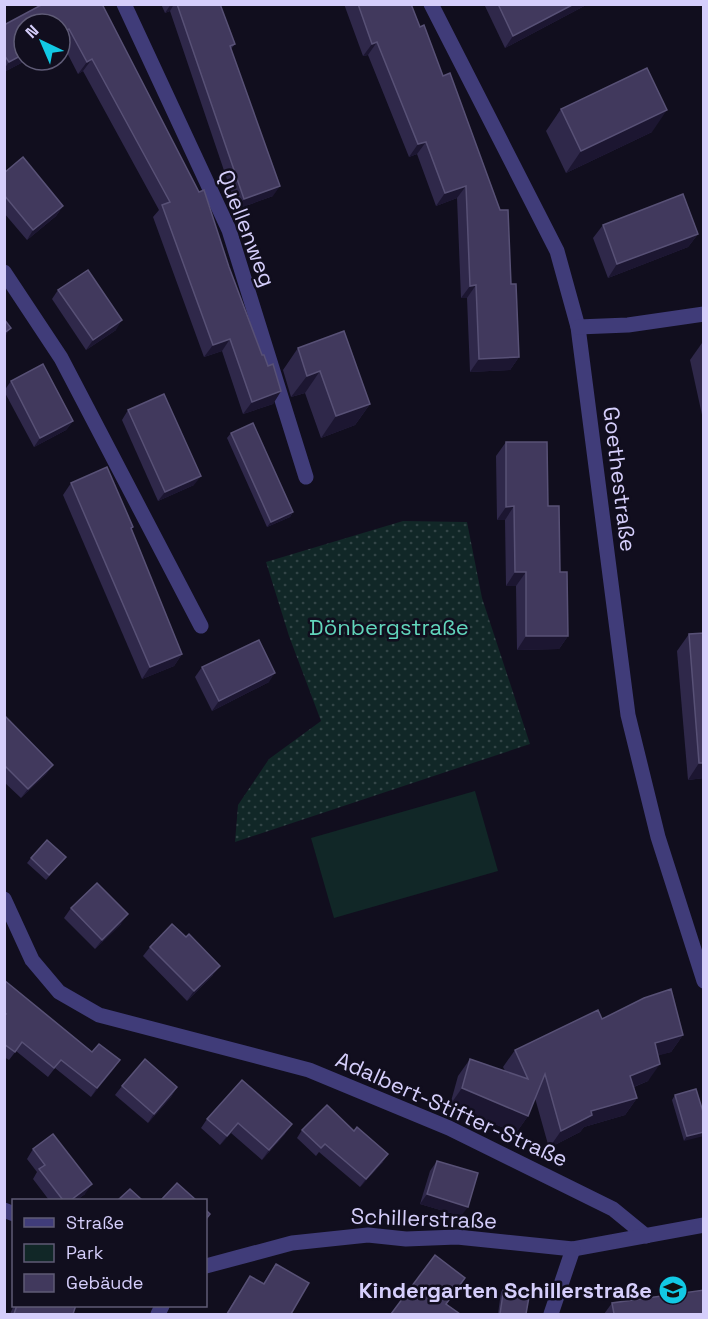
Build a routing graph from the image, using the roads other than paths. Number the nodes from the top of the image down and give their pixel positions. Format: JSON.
{"nodes":[{"id":1,"x":124,"y":4,"type":"edge"},
{"id":2,"x":431,"y":4,"type":"edge"},
{"id":3,"x":4,"y":272,"type":"edge"},
{"id":4,"x":704,"y":314,"type":"edge"},
{"id":5,"x":578,"y":327,"type":"junction"},
{"id":6,"x":306,"y":477,"type":"dead end"},
{"id":7,"x":201,"y":626,"type":"dead end"},
{"id":8,"x":4,"y":899,"type":"edge"},
{"id":9,"x":699,"y":954,"type":"edge"},
{"id":10,"x":704,"y":981,"type":"edge"},
{"id":11,"x":704,"y":1225,"type":"edge"},
{"id":12,"x":646,"y":1236,"type":"junction"},
{"id":13,"x":573,"y":1249,"type":"junction"},
{"id":14,"x":207,"y":1266,"type":"edge"},
{"id":15,"x":551,"y":1314,"type":"edge"}],
"edges":[{"from":1,"to":6,"type":"street","name":"Quellenweg"},
{"from":2,"to":5,"type":"street","name":"Goethestraße"},
{"from":3,"to":7,"type":"street"},
{"from":4,"to":5,"type":"street"},
{"from":5,"to":9,"type":"street","name":"Goethestraße"},
{"from":8,"to":12,"type":"street","name":"Adalbert-Stifter-Straße"},
{"from":9,"to":10,"type":"street","name":"Goethestraße"},
{"from":11,"to":12,"type":"street","name":"Schillerstraße"},
{"from":12,"to":13,"type":"street","name":"Schillerstraße"},
{"from":13,"to":14,"type":"street","name":"Schillerstraße"},
{"from":13,"to":15,"type":"street"}]}
